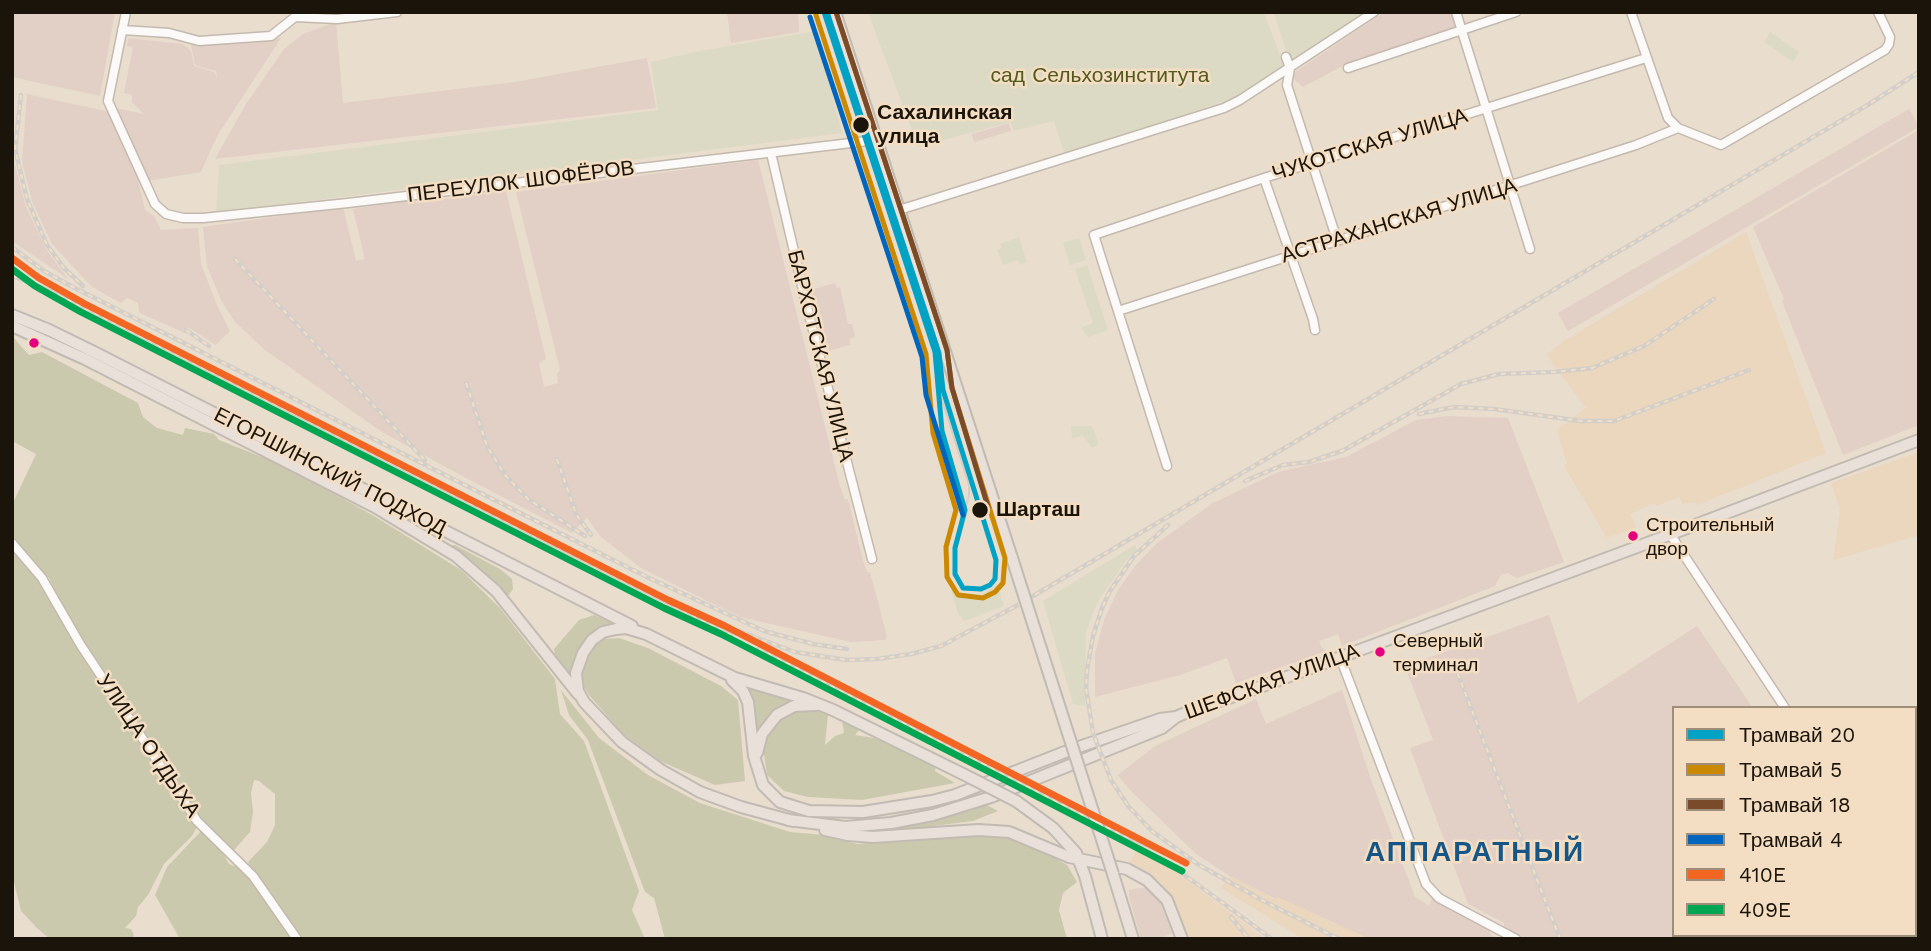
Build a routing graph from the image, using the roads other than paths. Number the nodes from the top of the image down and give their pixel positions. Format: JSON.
{"nodes":[{"id":1,"x":126,"y":12,"type":"edge"},
{"id":2,"x":397,"y":12,"type":"edge"},
{"id":3,"x":835,"y":12,"type":"edge"},
{"id":4,"x":1374,"y":12,"type":"edge"},
{"id":5,"x":1457,"y":12,"type":"edge"},
{"id":6,"x":1516,"y":12,"type":"edge"},
{"id":7,"x":1631,"y":12,"type":"edge"},
{"id":8,"x":1878,"y":12,"type":"edge"},
{"id":9,"x":122,"y":30,"type":"junction"},
{"id":10,"x":1462,"y":31,"type":"junction"},
{"id":11,"x":1286,"y":57,"type":"dead end"},
{"id":12,"x":1646,"y":58,"type":"junction"},
{"id":13,"x":1290,"y":68,"type":"junction"},
{"id":14,"x":1348,"y":68,"type":"dead end"},
{"id":15,"x":1485,"y":109,"type":"junction"},
{"id":16,"x":1678,"y":128,"type":"junction"},
{"id":17,"x":876,"y":140,"type":"junction"},
{"id":18,"x":771,"y":153,"type":"junction"},
{"id":19,"x":1312,"y":162,"type":"junction"},
{"id":20,"x":1264,"y":178,"type":"junction"},
{"id":21,"x":1511,"y":186,"type":"junction"},
{"id":22,"x":899,"y":210,"type":"junction"},
{"id":23,"x":1337,"y":240,"type":"junction"},
{"id":24,"x":1530,"y":249,"type":"dead end"},
{"id":25,"x":1290,"y":255,"type":"junction"},
{"id":26,"x":1118,"y":311,"type":"junction"},
{"id":27,"x":12,"y":315,"type":"edge"},
{"id":28,"x":12,"y":326,"type":"edge"},
{"id":29,"x":1315,"y":330,"type":"dead end"},
{"id":30,"x":1919,"y":440,"type":"edge"},
{"id":31,"x":1167,"y":466,"type":"dead end"},
{"id":32,"x":1670,"y":534,"type":"junction"},
{"id":33,"x":12,"y":543,"type":"edge"},
{"id":34,"x":872,"y":559,"type":"dead end"},
{"id":35,"x":646,"y":634,"type":"junction"},
{"id":36,"x":1340,"y":657,"type":"junction"},
{"id":37,"x":722,"y":673,"type":"junction"},
{"id":38,"x":584,"y":702,"type":"junction"},
{"id":39,"x":1783,"y":706,"type":"edge"},
{"id":40,"x":833,"y":710,"type":"junction"},
{"id":41,"x":1176,"y":717,"type":"junction"},
{"id":42,"x":757,"y":770,"type":"junction"},
{"id":43,"x":788,"y":820,"type":"junction"},
{"id":44,"x":1079,"y":858,"type":"junction"},
{"id":45,"x":297,"y":939,"type":"edge"},
{"id":46,"x":1102,"y":939,"type":"edge"},
{"id":47,"x":1133,"y":939,"type":"edge"},
{"id":48,"x":1182,"y":939,"type":"edge"},
{"id":49,"x":1516,"y":939,"type":"edge"}],
"edges":[{"from":1,"to":9,"type":"street"},
{"from":2,"to":9,"type":"street"},
{"from":3,"to":17,"type":"main road"},
{"from":4,"to":13,"type":"street"},
{"from":5,"to":10,"type":"street"},
{"from":6,"to":10,"type":"street"},
{"from":7,"to":12,"type":"street"},
{"from":8,"to":16,"type":"street"},
{"from":9,"to":18,"type":"street","name":"ПЕРЕУЛОК ШОФЁРОВ"},
{"from":10,"to":14,"type":"street"},
{"from":10,"to":15,"type":"street"},
{"from":11,"to":13,"type":"street"},
{"from":12,"to":15,"type":"street","name":"ЧУКОТСКАЯ УЛИЦА"},
{"from":12,"to":16,"type":"street"},
{"from":13,"to":19,"type":"street"},
{"from":13,"to":22,"type":"street"},
{"from":15,"to":19,"type":"street","name":"ЧУКОТСКАЯ УЛИЦА"},
{"from":15,"to":21,"type":"street"},
{"from":16,"to":21,"type":"street","name":"АСТРАХАНСКАЯ УЛИЦА"},
{"from":17,"to":18,"type":"street","name":"ПЕРЕУЛОК ШОФЁРОВ"},
{"from":17,"to":22,"type":"main road"},
{"from":18,"to":34,"type":"street","name":"БАРХОТСКАЯ УЛИЦА"},
{"from":19,"to":20,"type":"street","name":"ЧУКОТСКАЯ УЛИЦА"},
{"from":19,"to":23,"type":"street"},
{"from":20,"to":25,"type":"street"},
{"from":20,"to":26,"type":"street","name":"ЧУКОТСКАЯ УЛИЦА"},
{"from":21,"to":23,"type":"street","name":"АСТРАХАНСКАЯ УЛИЦА"},
{"from":21,"to":24,"type":"street"},
{"from":22,"to":47,"type":"main road","bridge":true},
{"from":23,"to":25,"type":"street","name":"АСТРАХАНСКАЯ УЛИЦА"},
{"from":25,"to":26,"type":"street","name":"АСТРАХАНСКАЯ УЛИЦА"},
{"from":25,"to":29,"type":"street"},
{"from":26,"to":31,"type":"street"},
{"from":27,"to":35,"type":"main road","name":"ЕГОРШИНСКИЙ ПОДХОД"},
{"from":28,"to":38,"type":"main road","name":"ЕГОРШИНСКИЙ ПОДХОД"},
{"from":30,"to":32,"type":"main road","name":"ШЕФСКАЯ УЛИЦА"},
{"from":32,"to":36,"type":"main road","name":"ШЕФСКАЯ УЛИЦА"},
{"from":32,"to":39,"type":"street"},
{"from":33,"to":45,"type":"street","name":"УЛИЦА ОТДЫХА"},
{"from":35,"to":37,"type":"main road","name":"ЕГОРШИНСКИЙ ПОДХОД"},
{"from":35,"to":38,"type":"main road"},
{"from":36,"to":41,"type":"main road","name":"ШЕФСКАЯ УЛИЦА"},
{"from":36,"to":49,"type":"street"},
{"from":37,"to":40,"type":"main road"},
{"from":37,"to":42,"type":"main road"},
{"from":38,"to":43,"type":"main road","name":"ЕГОРШИНСКИЙ ПОДХОД"},
{"from":40,"to":42,"type":"main road"},
{"from":40,"to":44,"type":"main road","bridge":true},
{"from":41,"to":42,"type":"main road"},
{"from":41,"to":43,"type":"main road"},
{"from":43,"to":44,"type":"main road"},
{"from":44,"to":46,"type":"main road"},
{"from":44,"to":48,"type":"main road"}]}
